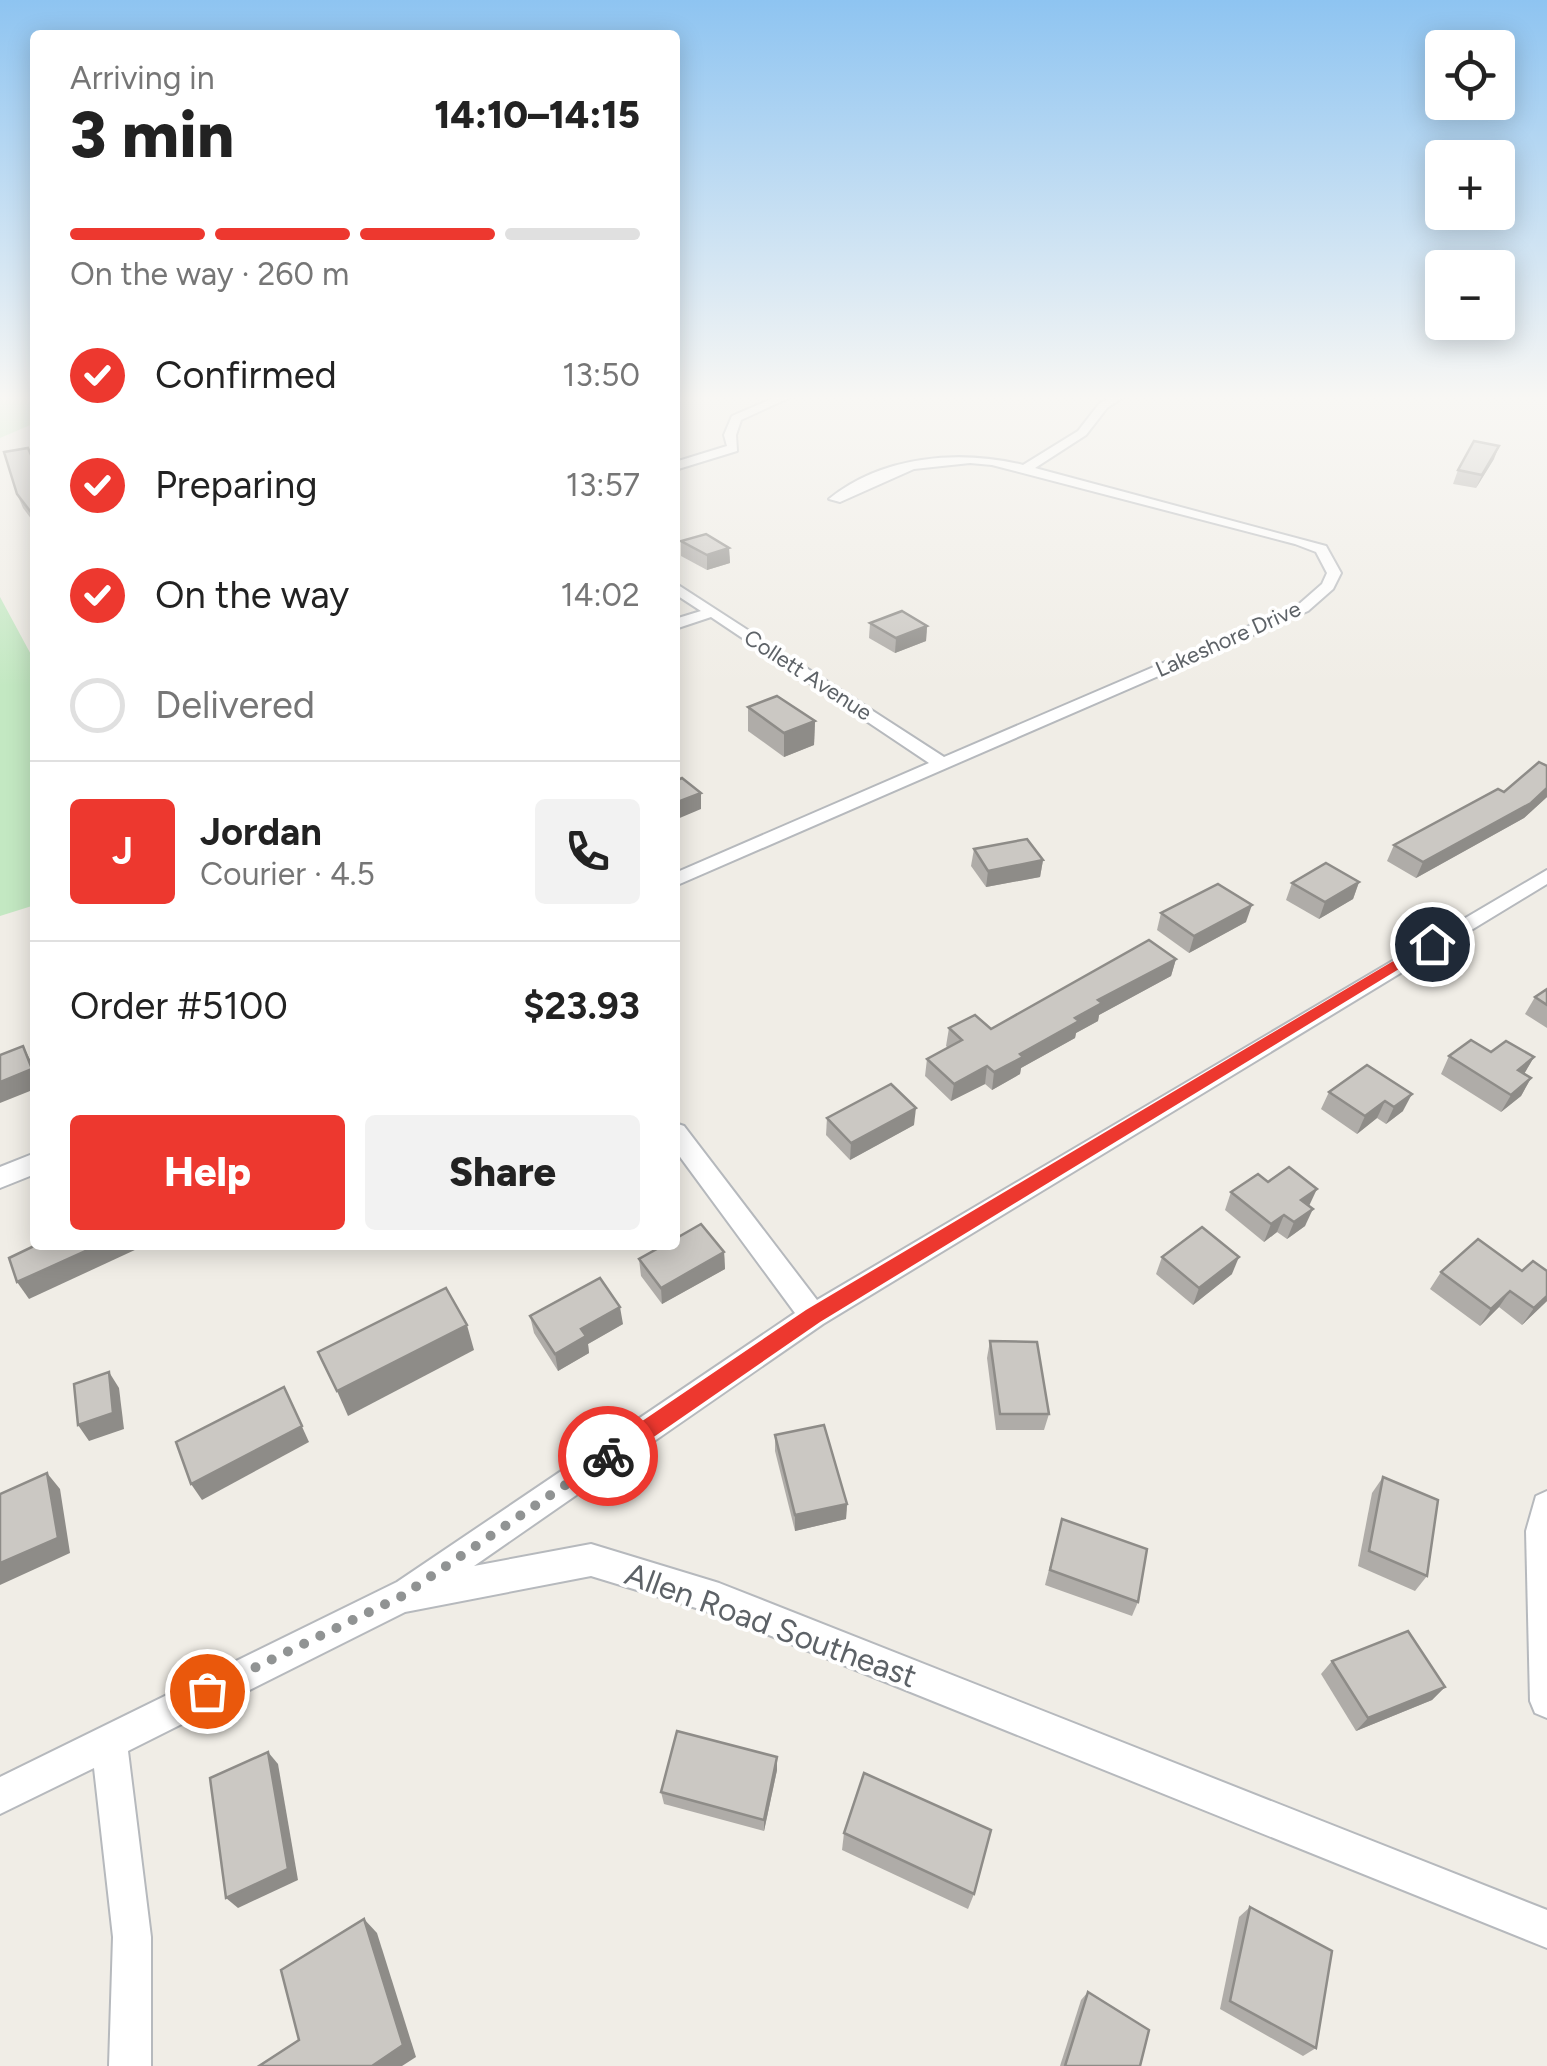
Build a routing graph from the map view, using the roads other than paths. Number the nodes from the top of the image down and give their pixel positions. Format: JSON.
{"nodes":[{"id":1,"x":843,"y":493,"type":"edge"},
{"id":2,"x":1118,"y":493,"type":"edge"},
{"id":3,"x":834,"y":498,"type":"dead end"},
{"id":4,"x":680,"y":590,"type":"edge"},
{"id":5,"x":712,"y":612,"type":"junction"},
{"id":6,"x":680,"y":622,"type":"edge"},
{"id":7,"x":942,"y":764,"type":"junction"},
{"id":8,"x":1547,"y":876,"type":"edge"},
{"id":9,"x":680,"y":878,"type":"edge"},
{"id":10,"x":680,"y":1139,"type":"edge"},
{"id":11,"x":30,"y":1166,"type":"edge"},
{"id":12,"x":0,"y":1178,"type":"edge"},
{"id":13,"x":813,"y":1316,"type":"junction"},
{"id":14,"x":1547,"y":1506,"type":"edge"},
{"id":15,"x":402,"y":1596,"type":"junction"},
{"id":16,"x":1547,"y":1701,"type":"edge"},
{"id":17,"x":109,"y":1739,"type":"junction"},
{"id":18,"x":0,"y":1796,"type":"edge"},
{"id":19,"x":1547,"y":1929,"type":"edge"},
{"id":20,"x":130,"y":2066,"type":"edge"}],
"edges":[{"from":1,"to":3,"type":"street","name":"Lakeshore Drive"},
{"from":2,"to":7,"type":"street","name":"Lakeshore Drive"},
{"from":4,"to":5,"type":"street","name":"Collett Avenue"},
{"from":5,"to":6,"type":"street"},
{"from":5,"to":7,"type":"street","name":"Collett Avenue"},
{"from":7,"to":9,"type":"street","name":"Lakeshore Drive"},
{"from":8,"to":13,"type":"street"},
{"from":10,"to":13,"type":"street"},
{"from":11,"to":12,"type":"street"},
{"from":13,"to":15,"type":"street"},
{"from":14,"to":16,"type":"street"},
{"from":15,"to":17,"type":"street","name":"Allen Road Southeast"},
{"from":15,"to":19,"type":"street","name":"Allen Road Southeast"},
{"from":17,"to":18,"type":"street","name":"Allen Road Southeast"},
{"from":17,"to":20,"type":"street"}]}
